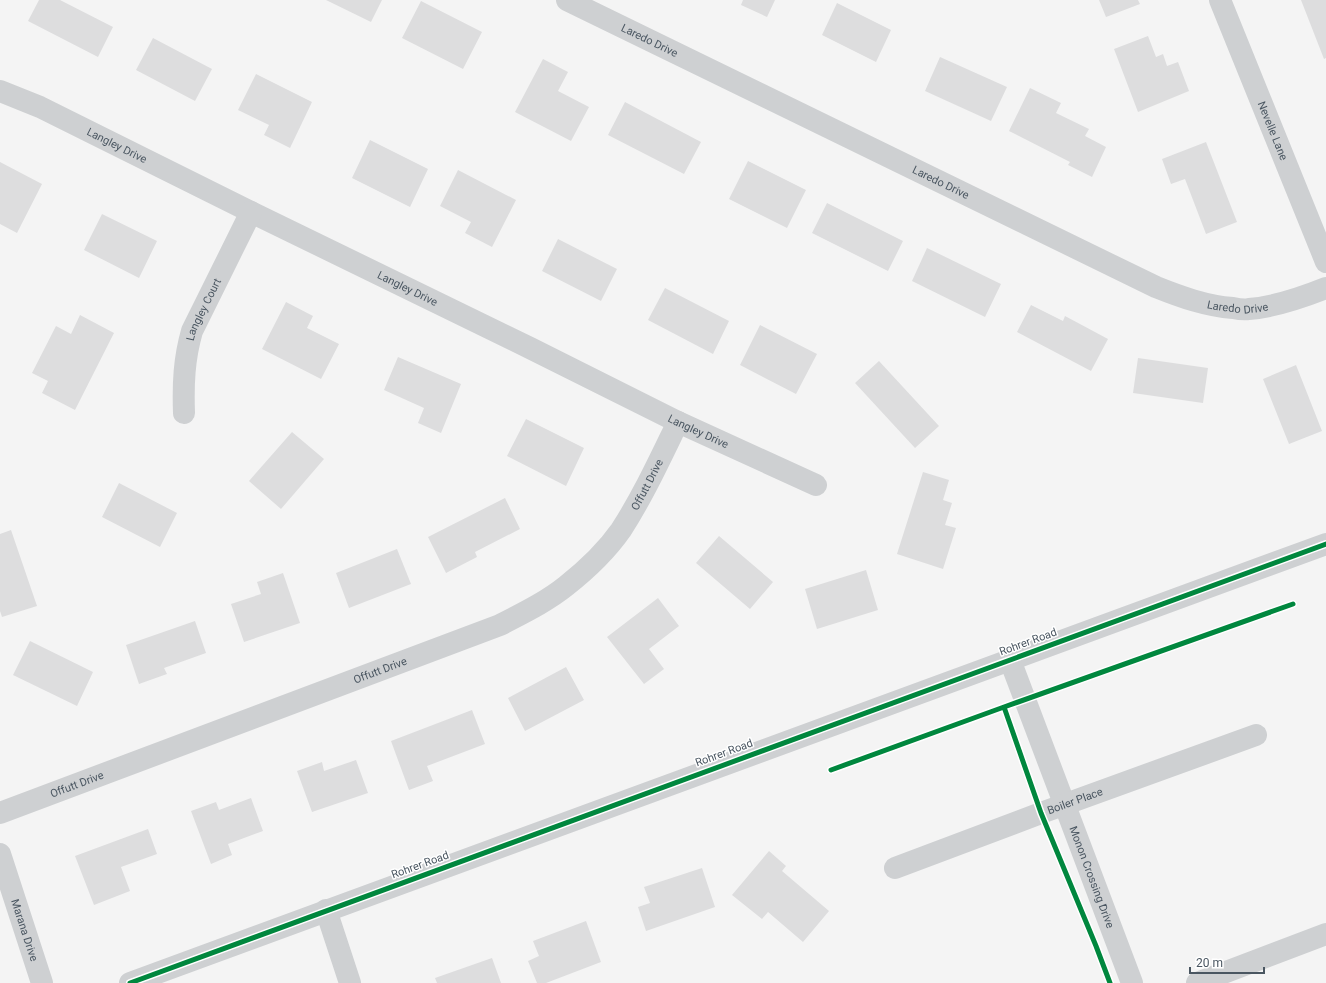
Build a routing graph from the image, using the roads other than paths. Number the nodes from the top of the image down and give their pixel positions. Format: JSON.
{"nodes":[{"id":1,"x":567,"y":0,"type":"edge"},
{"id":2,"x":1220,"y":0,"type":"edge"},
{"id":3,"x":0,"y":91,"type":"edge"},
{"id":4,"x":251,"y":212,"type":"junction"},
{"id":5,"x":1326,"y":262,"type":"edge"},
{"id":6,"x":1326,"y":288,"type":"edge"},
{"id":7,"x":184,"y":413,"type":"dead end"},
{"id":8,"x":678,"y":422,"type":"junction"},
{"id":9,"x":816,"y":485,"type":"dead end"},
{"id":10,"x":1326,"y":544,"type":"edge"},
{"id":11,"x":1010,"y":660,"type":"junction"},
{"id":12,"x":1256,"y":735,"type":"dead end"},
{"id":13,"x":1064,"y":804,"type":"junction"},
{"id":14,"x":0,"y":813,"type":"edge"},
{"id":15,"x":0,"y":854,"type":"edge"},
{"id":16,"x":895,"y":868,"type":"dead end"},
{"id":17,"x":326,"y":910,"type":"junction"},
{"id":18,"x":1326,"y":934,"type":"edge"},
{"id":19,"x":42,"y":983,"type":"edge"},
{"id":20,"x":130,"y":983,"type":"edge"},
{"id":21,"x":350,"y":983,"type":"edge"},
{"id":22,"x":1132,"y":983,"type":"edge"},
{"id":23,"x":1197,"y":983,"type":"edge"}],
"edges":[{"from":1,"to":6,"type":"street","name":"Laredo Drive"},
{"from":2,"to":5,"type":"street","name":"Nevelle Lane"},
{"from":3,"to":4,"type":"street","name":"Langley Drive"},
{"from":4,"to":7,"type":"street","name":"Langley Court"},
{"from":4,"to":8,"type":"street","name":"Langley Drive"},
{"from":8,"to":9,"type":"street","name":"Langley Drive"},
{"from":8,"to":14,"type":"street","name":"Offutt Drive"},
{"from":10,"to":11,"type":"street","name":"Rohrer Road"},
{"from":11,"to":13,"type":"street","name":"Monon Crossing Drive"},
{"from":11,"to":17,"type":"street","name":"Rohrer Road"},
{"from":12,"to":13,"type":"street","name":"Boiler Place"},
{"from":13,"to":16,"type":"street","name":"Boiler Place"},
{"from":13,"to":22,"type":"street","name":"Monon Crossing Drive"},
{"from":15,"to":19,"type":"street","name":"Marana Drive"},
{"from":17,"to":20,"type":"street","name":"Rohrer Road"},
{"from":17,"to":21,"type":"street"},
{"from":18,"to":23,"type":"street"}]}
